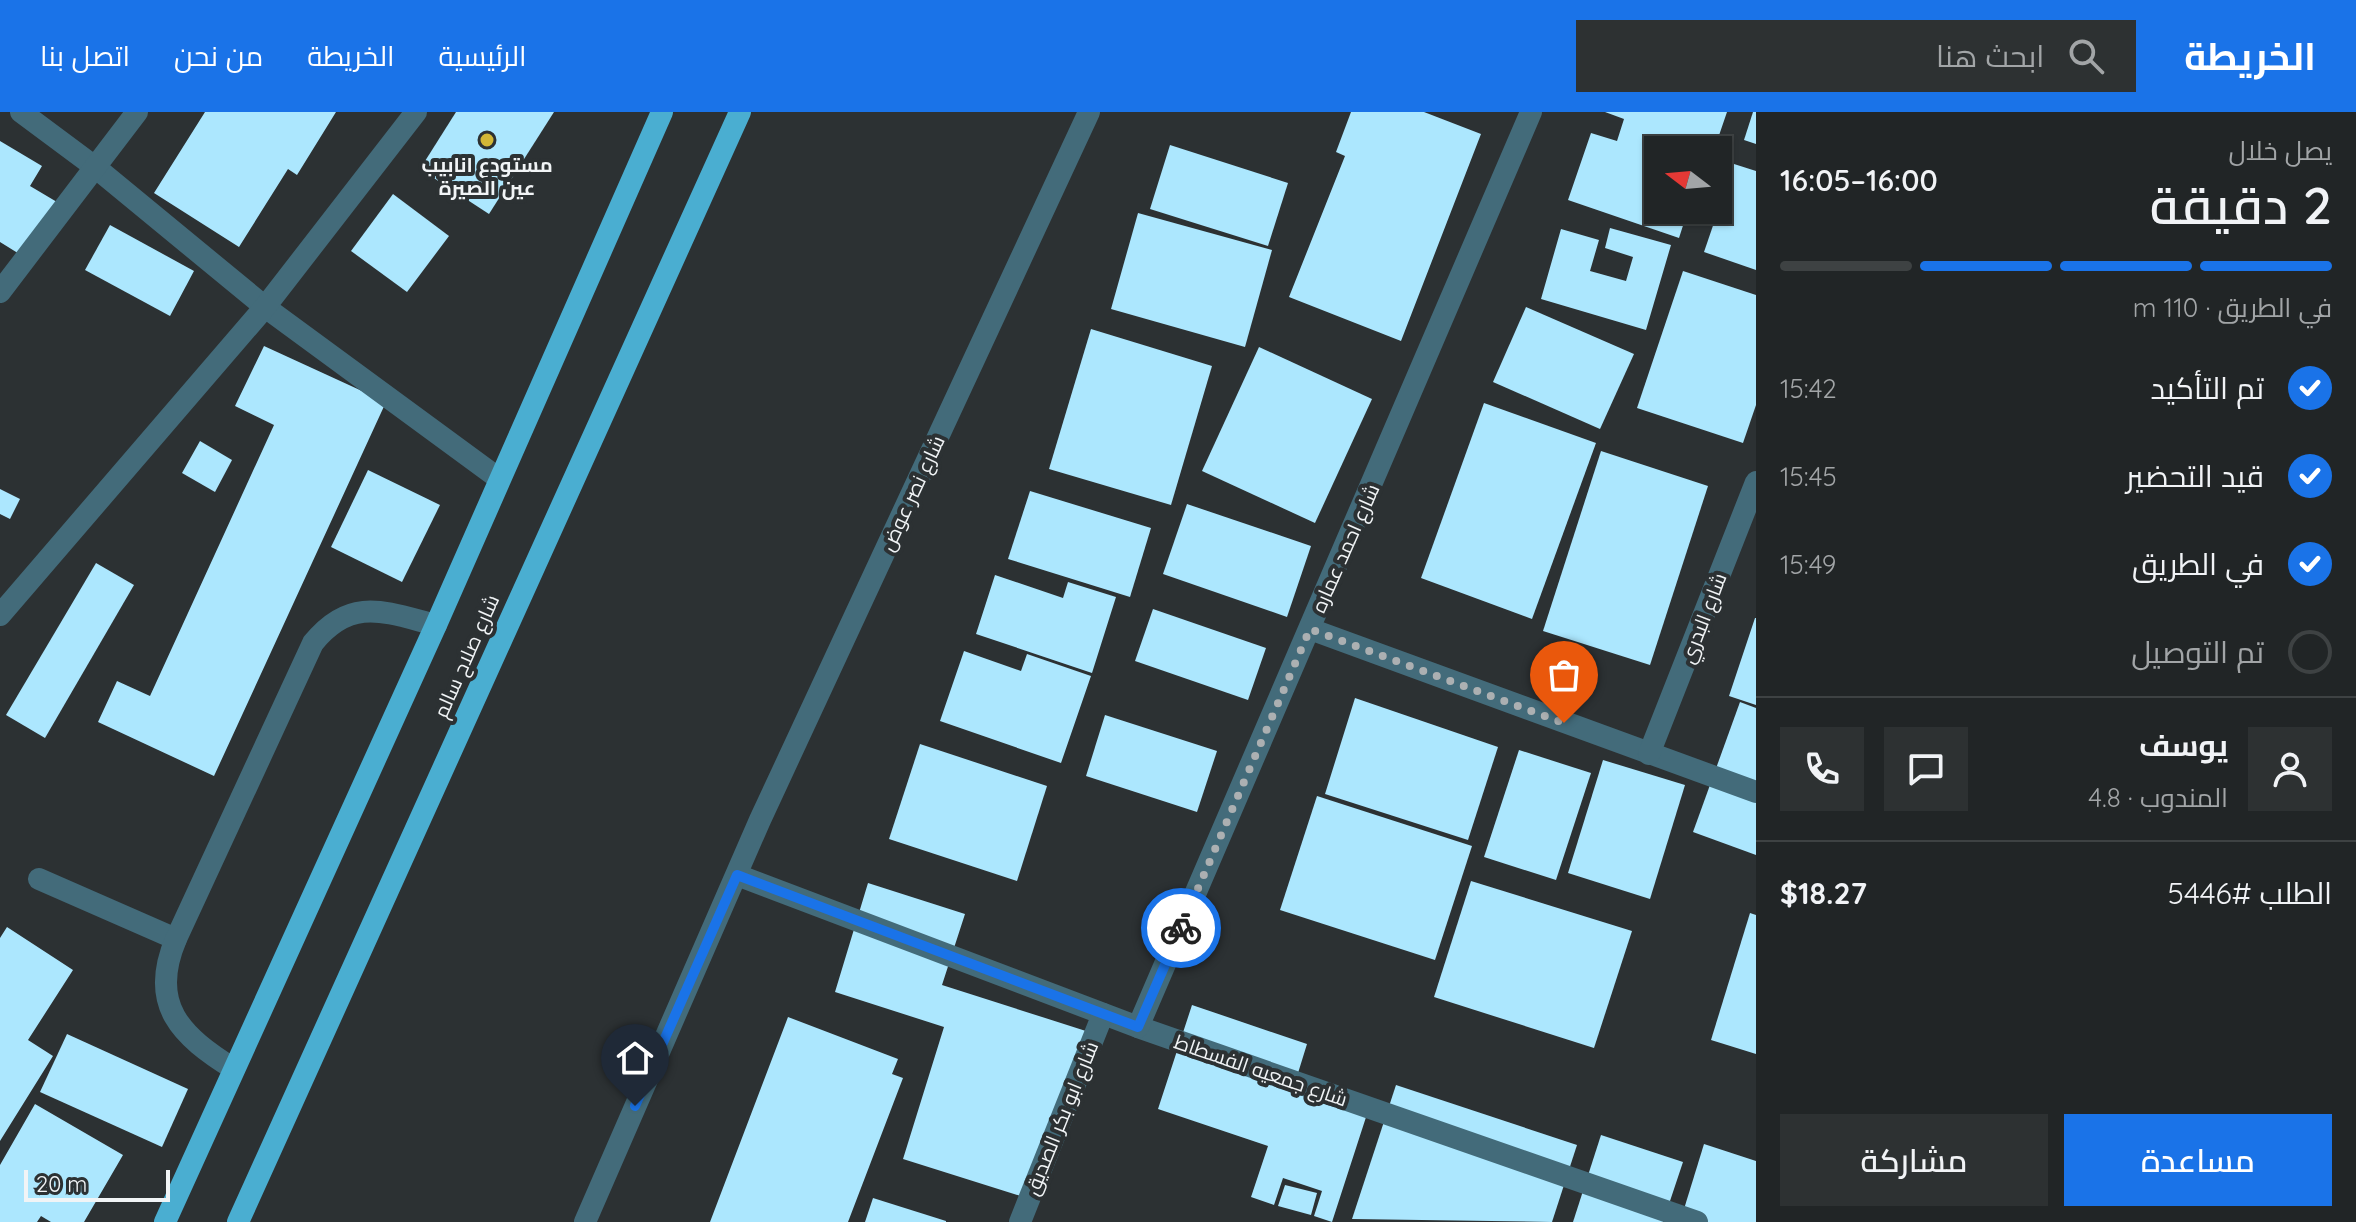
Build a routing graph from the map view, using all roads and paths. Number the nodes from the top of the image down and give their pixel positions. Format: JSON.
{"nodes":[{"id":1,"x":21,"y":112,"type":"edge"},
{"id":2,"x":137,"y":112,"type":"edge"},
{"id":3,"x":416,"y":112,"type":"edge"},
{"id":4,"x":662,"y":112,"type":"edge"},
{"id":5,"x":740,"y":112,"type":"edge"},
{"id":6,"x":1089,"y":112,"type":"edge"},
{"id":7,"x":1531,"y":112,"type":"edge"},
{"id":8,"x":95,"y":167,"type":"junction"},
{"id":9,"x":0,"y":292,"type":"edge"},
{"id":10,"x":265,"y":307,"type":"junction"},
{"id":11,"x":498,"y":478,"type":"junction"},
{"id":12,"x":1756,"y":482,"type":"edge"},
{"id":13,"x":0,"y":615,"type":"edge"},
{"id":14,"x":436,"y":625,"type":"junction"},
{"id":15,"x":1310,"y":629,"type":"junction"},
{"id":16,"x":1649,"y":754,"type":"junction"},
{"id":17,"x":1756,"y":792,"type":"edge"},
{"id":18,"x":737,"y":875,"type":"junction"},
{"id":19,"x":39,"y":879,"type":"dead end"},
{"id":20,"x":176,"y":939,"type":"junction"},
{"id":21,"x":1103,"y":1014,"type":"junction"},
{"id":22,"x":1138,"y":1027,"type":"junction"},
{"id":23,"x":234,"y":1069,"type":"junction"},
{"id":24,"x":165,"y":1222,"type":"edge"},
{"id":25,"x":238,"y":1222,"type":"edge"},
{"id":26,"x":585,"y":1222,"type":"edge"},
{"id":27,"x":1020,"y":1222,"type":"edge"},
{"id":28,"x":1697,"y":1222,"type":"edge"}],
"edges":[{"from":1,"to":8,"type":"street"},
{"from":2,"to":8,"type":"street"},
{"from":3,"to":10,"type":"street"},
{"from":4,"to":11,"type":"highway","name":"شارع صلاح سالم"},
{"from":5,"to":25,"type":"highway","name":"شارع صلاح سالم"},
{"from":6,"to":18,"type":"street","name":"شارع نصر عوض"},
{"from":7,"to":15,"type":"street","name":"شارع احمد عماره"},
{"from":8,"to":9,"type":"street"},
{"from":8,"to":10,"type":"street"},
{"from":10,"to":11,"type":"street"},
{"from":10,"to":13,"type":"street"},
{"from":11,"to":14,"type":"highway","name":"شارع صلاح سالم"},
{"from":12,"to":16,"type":"street","name":"شارع البدري"},
{"from":14,"to":20,"type":"street"},
{"from":14,"to":23,"type":"highway","name":"شارع صلاح سالم"},
{"from":15,"to":16,"type":"street"},
{"from":15,"to":22,"type":"street","name":"شارع احمد عماره"},
{"from":16,"to":17,"type":"street"},
{"from":18,"to":21,"type":"street","name":"شارع جمعيه الفسطاط"},
{"from":18,"to":26,"type":"street","name":"شارع نصر عوض"},
{"from":19,"to":20,"type":"street"},
{"from":20,"to":23,"type":"street"},
{"from":21,"to":22,"type":"street","name":"شارع جمعيه الفسطاط"},
{"from":21,"to":27,"type":"street","name":"شارع ابو بكر الصديق"},
{"from":22,"to":28,"type":"street","name":"شارع جمعيه الفسطاط"},
{"from":23,"to":24,"type":"highway","name":"شارع صلاح سالم"}]}
